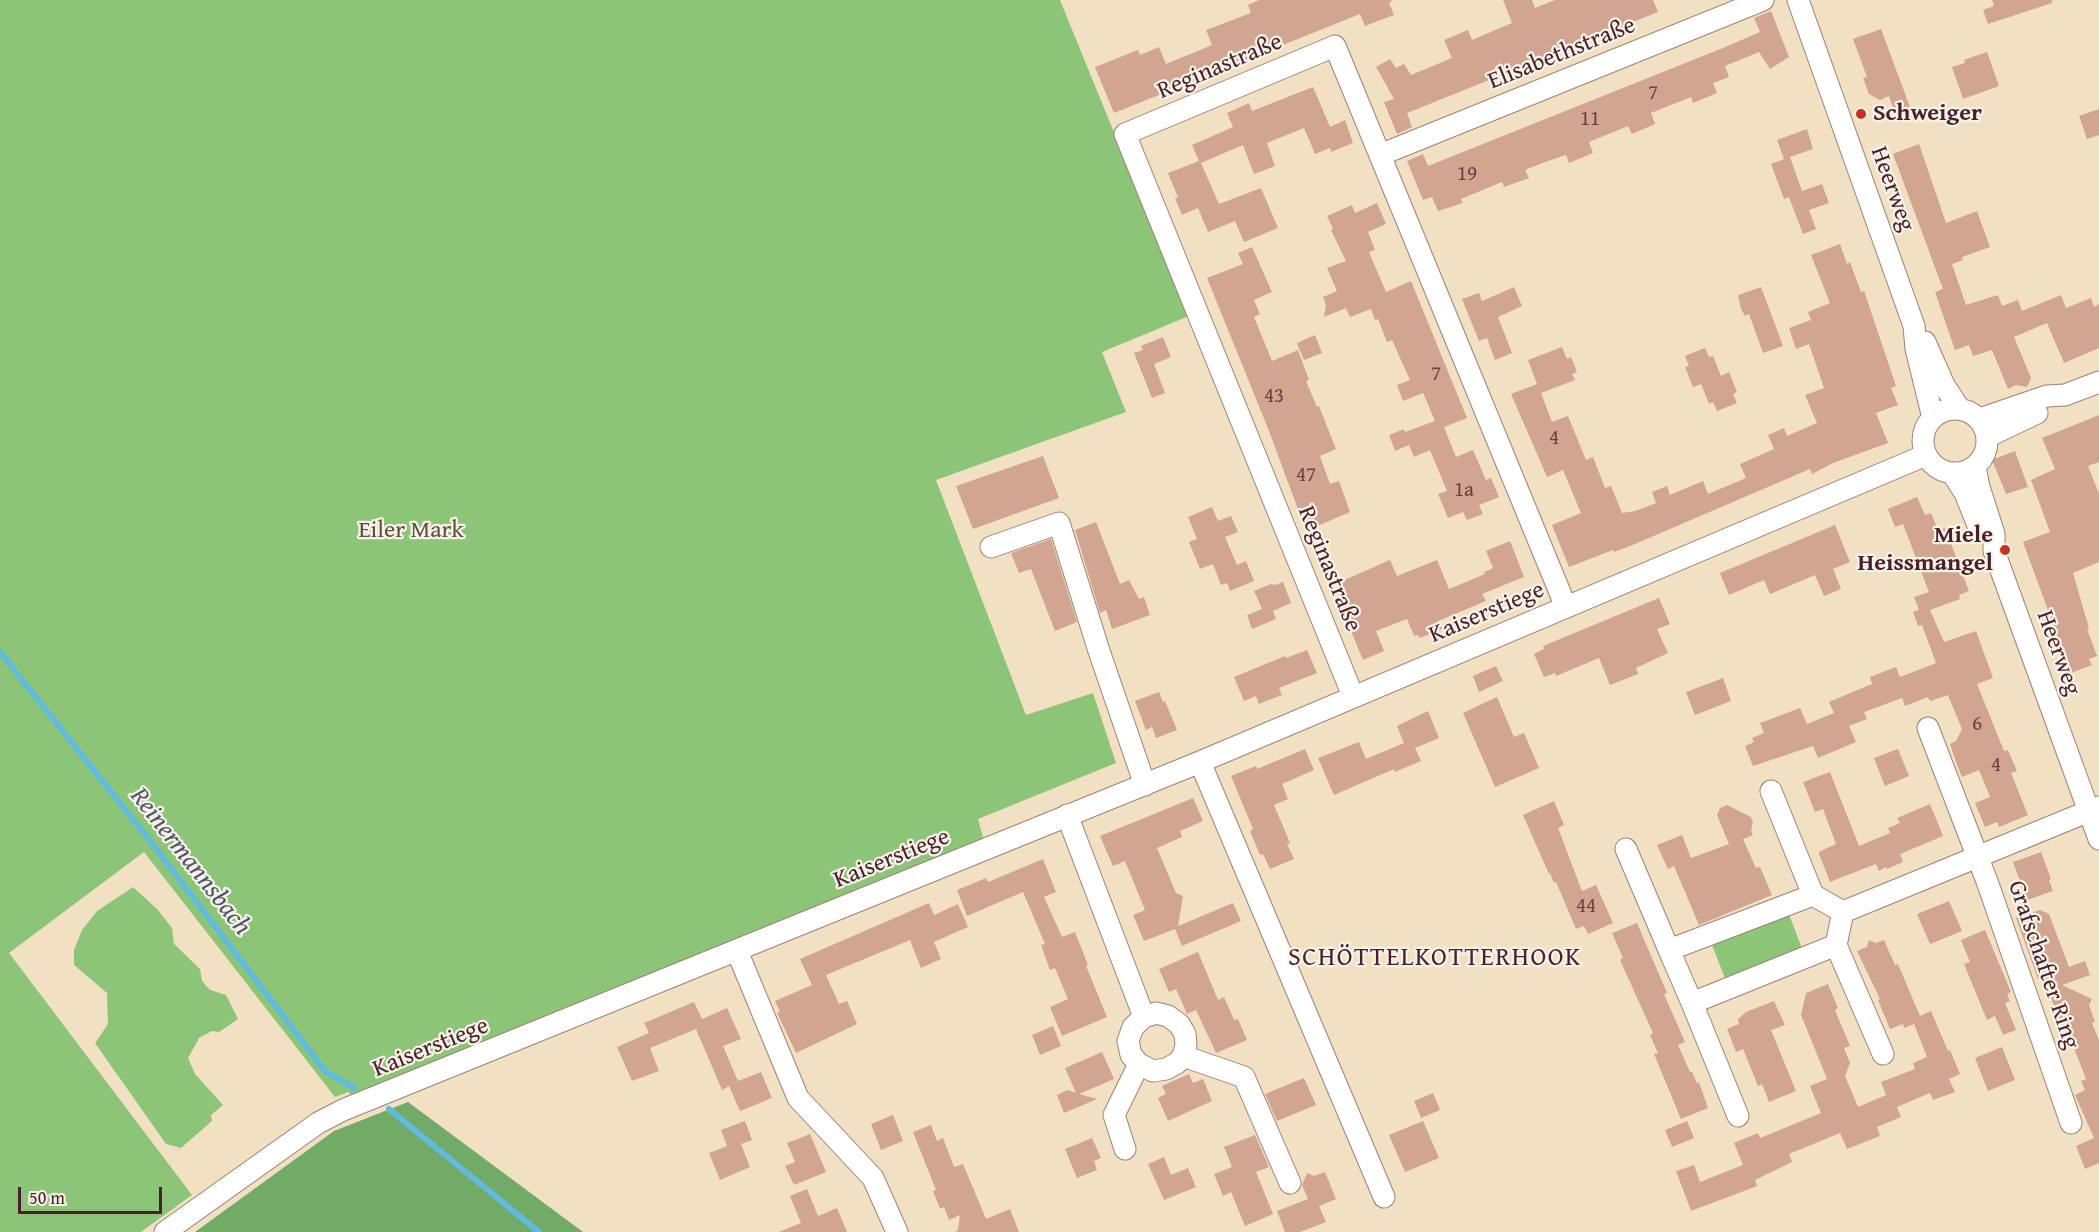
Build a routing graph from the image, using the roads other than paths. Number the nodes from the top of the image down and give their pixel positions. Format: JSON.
{"nodes":[{"id":1,"x":1763,"y":0,"type":"edge"},
{"id":2,"x":1798,"y":0,"type":"edge"},
{"id":3,"x":1380,"y":155,"type":"junction"},
{"id":4,"x":1914,"y":326,"type":"junction"},
{"id":5,"x":2099,"y":381,"type":"edge"},
{"id":6,"x":1959,"y":408,"type":"junction"},
{"id":7,"x":1933,"y":418,"type":"junction"},
{"id":8,"x":1984,"y":428,"type":"junction"},
{"id":9,"x":1926,"y":455,"type":"junction"},
{"id":10,"x":1975,"y":466,"type":"junction"},
{"id":11,"x":1952,"y":473,"type":"junction"},
{"id":12,"x":991,"y":547,"type":"dead end"},
{"id":13,"x":1994,"y":551,"type":"junction"},
{"id":14,"x":1566,"y":607,"type":"junction"},
{"id":15,"x":1353,"y":696,"type":"junction"},
{"id":16,"x":1928,"y":728,"type":"dead end"},
{"id":17,"x":1200,"y":762,"type":"junction"},
{"id":18,"x":1144,"y":784,"type":"junction"},
{"id":19,"x":1771,"y":791,"type":"dead end"},
{"id":20,"x":2094,"y":809,"type":"edge"},
{"id":21,"x":1067,"y":815,"type":"junction"},
{"id":22,"x":2099,"y":839,"type":"edge"},
{"id":23,"x":1626,"y":849,"type":"dead end"},
{"id":24,"x":1978,"y":858,"type":"junction"},
{"id":25,"x":1813,"y":895,"type":"junction"},
{"id":26,"x":1843,"y":912,"type":"junction"},
{"id":27,"x":1836,"y":945,"type":"junction"},
{"id":28,"x":1669,"y":950,"type":"junction"},
{"id":29,"x":737,"y":951,"type":"junction"},
{"id":30,"x":1692,"y":1003,"type":"junction"},
{"id":31,"x":1144,"y":1017,"type":"junction"},
{"id":32,"x":1883,"y":1054,"type":"dead end"},
{"id":33,"x":1183,"y":1056,"type":"junction"},
{"id":34,"x":1139,"y":1064,"type":"junction"},
{"id":35,"x":1738,"y":1116,"type":"dead end"},
{"id":36,"x":2071,"y":1123,"type":"dead end"},
{"id":37,"x":1125,"y":1149,"type":"dead end"},
{"id":38,"x":1290,"y":1183,"type":"dead end"},
{"id":39,"x":1384,"y":1197,"type":"dead end"},
{"id":40,"x":165,"y":1232,"type":"edge"},
{"id":41,"x":897,"y":1232,"type":"edge"}],
"edges":[{"from":1,"to":3,"type":"street","name":"Elisabethstraße"},
{"from":2,"to":4,"type":"street","name":"Heerweg"},
{"from":3,"to":14,"type":"street","name":"Reginastraße"},
{"from":3,"to":15,"type":"street","name":"Reginastraße"},
{"from":4,"to":6,"type":"street","name":"Heerweg"},
{"from":4,"to":7,"type":"street","name":"Heerweg"},
{"from":5,"to":8,"type":"street"},
{"from":6,"to":7,"type":"street"},
{"from":6,"to":8,"type":"street"},
{"from":7,"to":9,"type":"street"},
{"from":8,"to":10,"type":"street"},
{"from":9,"to":11,"type":"street"},
{"from":9,"to":14,"type":"street","name":"Kaiserstiege"},
{"from":10,"to":11,"type":"street"},
{"from":10,"to":13,"type":"street","name":"Heerweg"},
{"from":11,"to":13,"type":"street","name":"Heerweg"},
{"from":12,"to":18,"type":"street"},
{"from":13,"to":20,"type":"street","name":"Heerweg"},
{"from":14,"to":15,"type":"street","name":"Kaiserstiege"},
{"from":15,"to":17,"type":"street","name":"Kaiserstiege"},
{"from":16,"to":24,"type":"street","name":"Grafschafter Ring"},
{"from":17,"to":18,"type":"street","name":"Kaiserstiege"},
{"from":17,"to":39,"type":"street"},
{"from":18,"to":21,"type":"street","name":"Kaiserstiege"},
{"from":19,"to":25,"type":"street"},
{"from":20,"to":22,"type":"street","name":"Heerweg"},
{"from":20,"to":24,"type":"street","name":"Grafschafter Ring"},
{"from":21,"to":29,"type":"street","name":"Kaiserstiege"},
{"from":21,"to":31,"type":"street"},
{"from":23,"to":28,"type":"street"},
{"from":24,"to":26,"type":"street","name":"Grafschafter Ring"},
{"from":24,"to":36,"type":"street","name":"Grafschafter Ring"},
{"from":25,"to":26,"type":"street"},
{"from":25,"to":28,"type":"street"},
{"from":26,"to":27,"type":"street"},
{"from":27,"to":30,"type":"street"},
{"from":27,"to":32,"type":"street"},
{"from":28,"to":30,"type":"street"},
{"from":29,"to":40,"type":"street","name":"Kaiserstiege"},
{"from":29,"to":41,"type":"street"},
{"from":30,"to":35,"type":"street"},
{"from":31,"to":33,"type":"street"},
{"from":31,"to":34,"type":"street"},
{"from":33,"to":34,"type":"street"},
{"from":33,"to":38,"type":"street"},
{"from":34,"to":37,"type":"street"}]}
